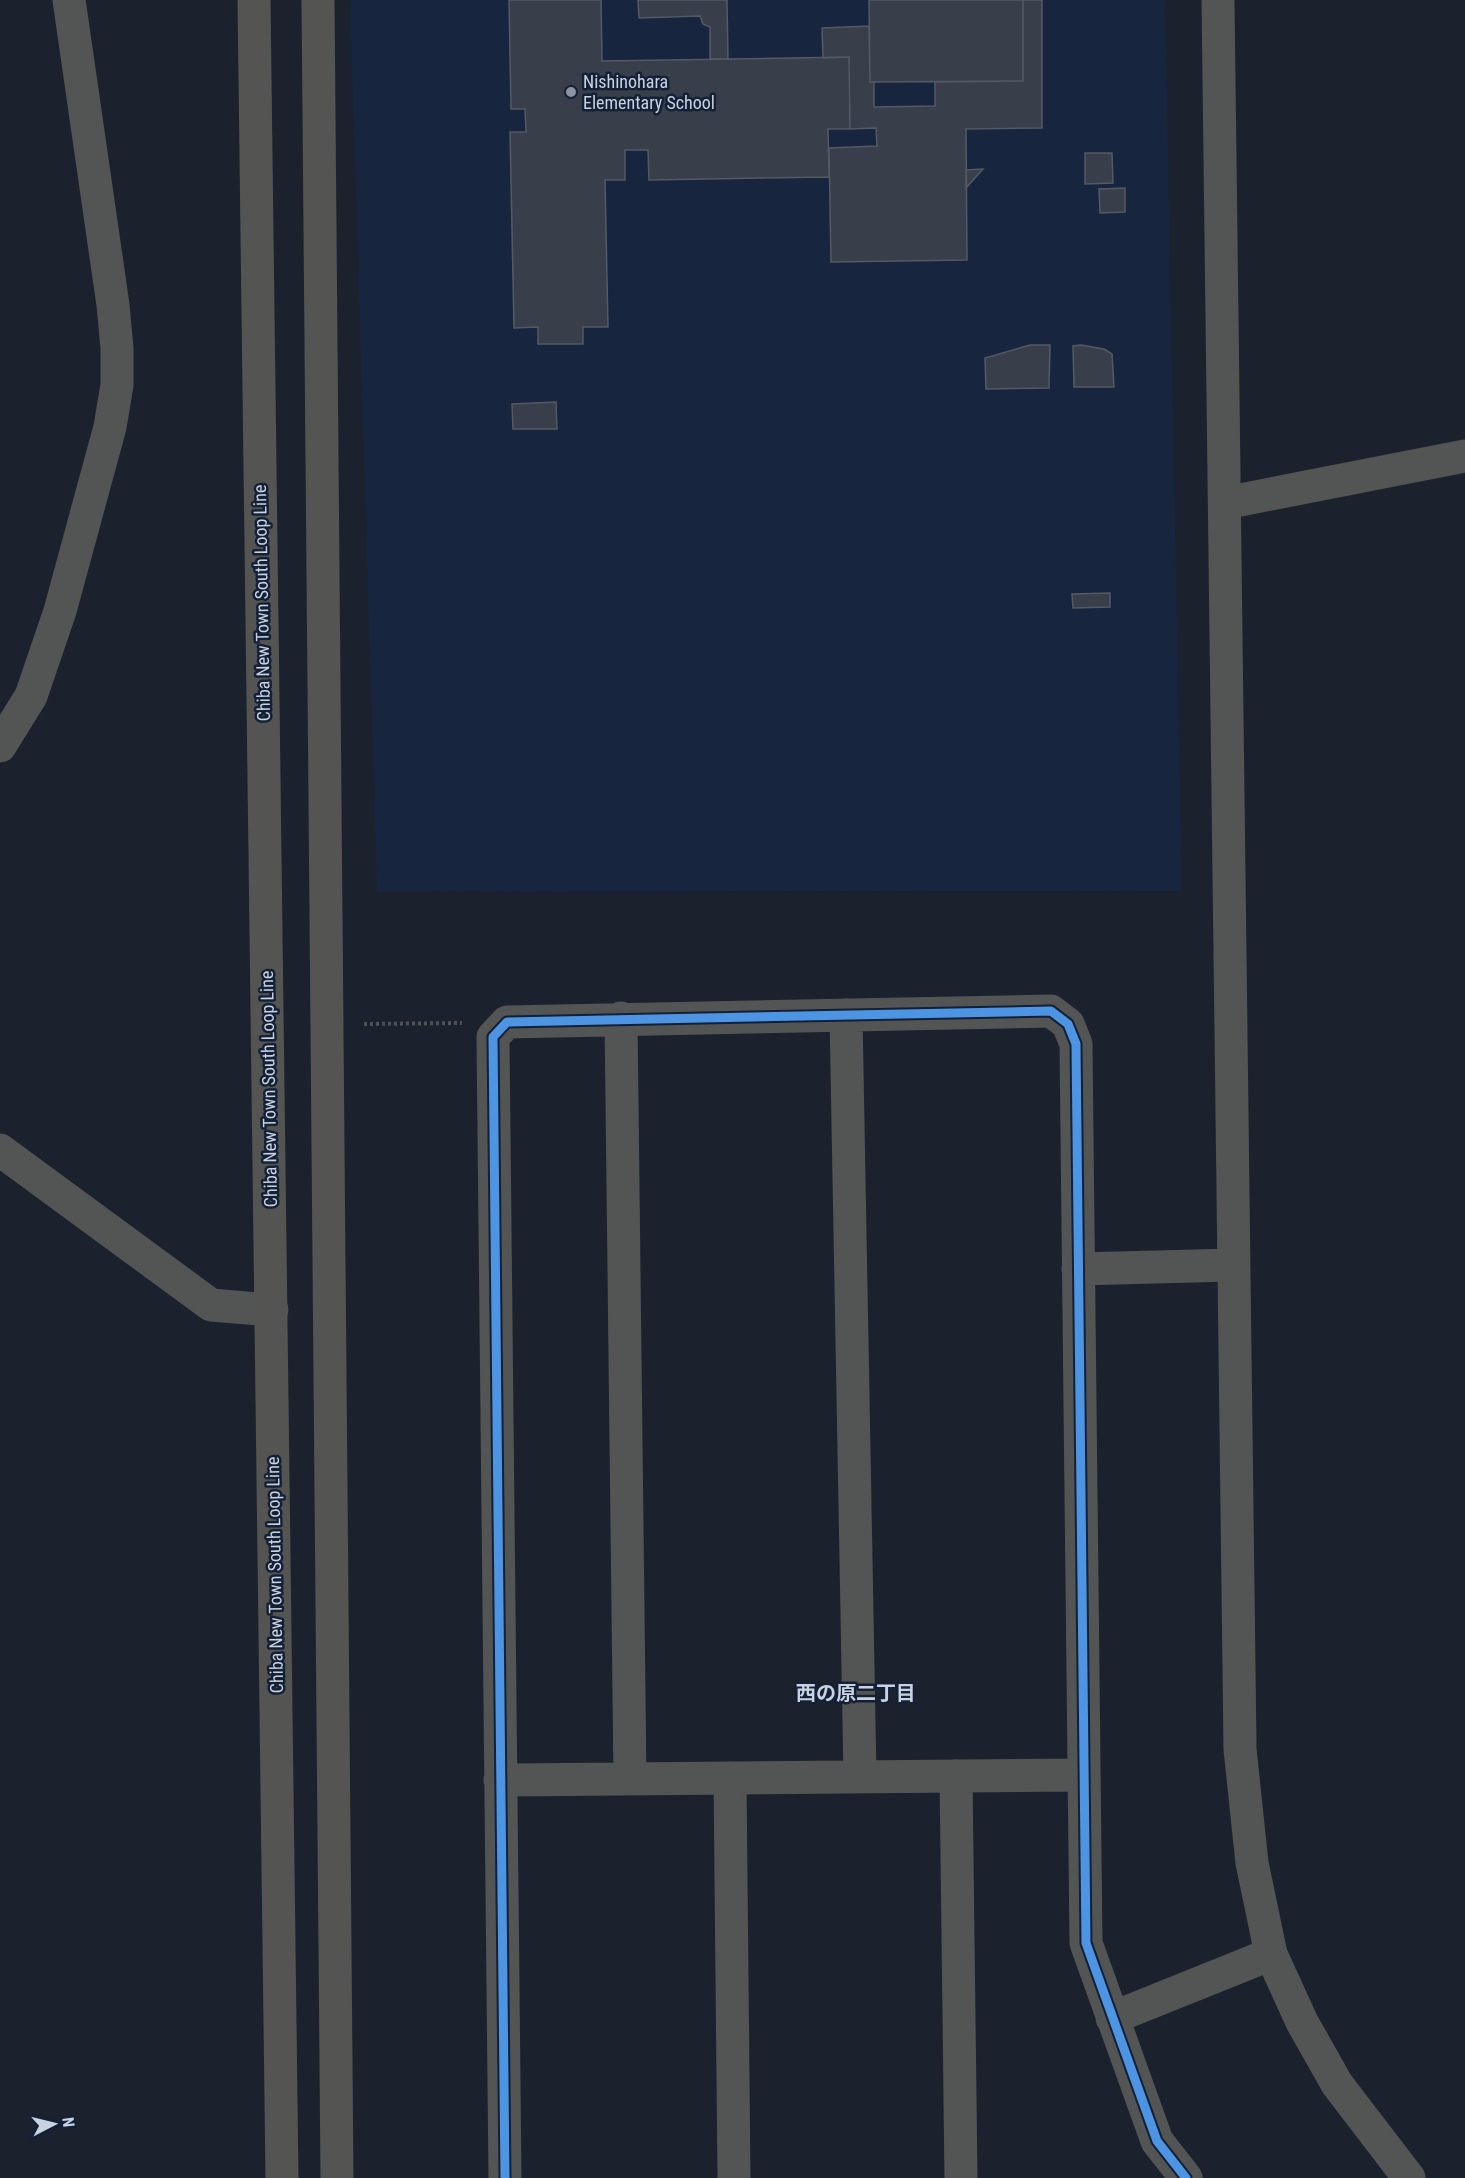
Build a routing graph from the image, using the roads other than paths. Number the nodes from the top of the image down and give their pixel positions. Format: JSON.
{"nodes":[{"id":1,"x":69,"y":0,"type":"edge"},
{"id":2,"x":254,"y":0,"type":"edge"},
{"id":3,"x":318,"y":0,"type":"edge"},
{"id":4,"x":1218,"y":0,"type":"edge"},
{"id":5,"x":1465,"y":456,"type":"edge"},
{"id":6,"x":1225,"y":503,"type":"junction"},
{"id":7,"x":0,"y":746,"type":"edge"},
{"id":8,"x":846,"y":1015,"type":"junction"},
{"id":9,"x":621,"y":1018,"type":"junction"},
{"id":10,"x":0,"y":1150,"type":"edge"},
{"id":11,"x":1233,"y":1265,"type":"junction"},
{"id":12,"x":1078,"y":1269,"type":"junction"},
{"id":13,"x":272,"y":1310,"type":"junction"},
{"id":14,"x":1083,"y":1775,"type":"junction"},
{"id":15,"x":956,"y":1776,"type":"junction"},
{"id":16,"x":860,"y":1777,"type":"junction"},
{"id":17,"x":730,"y":1778,"type":"junction"},
{"id":18,"x":630,"y":1779,"type":"junction"},
{"id":19,"x":500,"y":1780,"type":"junction"},
{"id":20,"x":1271,"y":1954,"type":"junction"},
{"id":21,"x":1112,"y":2018,"type":"junction"},
{"id":22,"x":282,"y":2178,"type":"edge"},
{"id":23,"x":337,"y":2178,"type":"edge"},
{"id":24,"x":505,"y":2178,"type":"edge"},
{"id":25,"x":734,"y":2178,"type":"edge"},
{"id":26,"x":961,"y":2178,"type":"edge"},
{"id":27,"x":1185,"y":2178,"type":"edge"},
{"id":28,"x":1409,"y":2178,"type":"edge"}],
"edges":[{"from":1,"to":7,"type":"street"},
{"from":2,"to":13,"type":"main road","name":"Chiba New Town South Loop Line"},
{"from":3,"to":23,"type":"main road"},
{"from":4,"to":6,"type":"street"},
{"from":5,"to":6,"type":"street"},
{"from":6,"to":11,"type":"street"},
{"from":8,"to":9,"type":"street"},
{"from":8,"to":12,"type":"street"},
{"from":8,"to":16,"type":"street"},
{"from":9,"to":18,"type":"street"},
{"from":9,"to":19,"type":"street"},
{"from":10,"to":13,"type":"street"},
{"from":11,"to":12,"type":"street"},
{"from":11,"to":20,"type":"street"},
{"from":12,"to":14,"type":"street"},
{"from":13,"to":22,"type":"main road","name":"Chiba New Town South Loop Line"},
{"from":14,"to":15,"type":"street"},
{"from":14,"to":21,"type":"street"},
{"from":15,"to":16,"type":"street"},
{"from":15,"to":26,"type":"street"},
{"from":16,"to":17,"type":"street"},
{"from":17,"to":18,"type":"street"},
{"from":17,"to":25,"type":"street"},
{"from":18,"to":19,"type":"street"},
{"from":19,"to":24,"type":"street"},
{"from":20,"to":21,"type":"street"},
{"from":20,"to":28,"type":"street"},
{"from":21,"to":27,"type":"street"}]}
